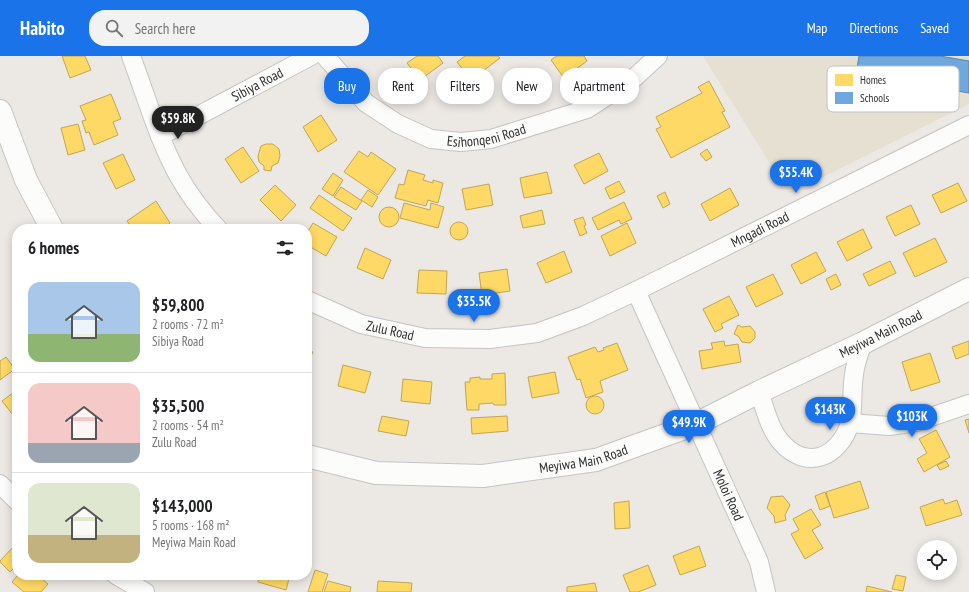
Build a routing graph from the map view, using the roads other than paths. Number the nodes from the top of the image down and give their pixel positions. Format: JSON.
{"nodes":[{"id":1,"x":131,"y":56,"type":"edge"},
{"id":2,"x":311,"y":56,"type":"edge"},
{"id":3,"x":325,"y":56,"type":"edge"},
{"id":4,"x":658,"y":56,"type":"edge"},
{"id":5,"x":0,"y":111,"type":"edge"},
{"id":6,"x":969,"y":125,"type":"edge"},
{"id":7,"x":160,"y":136,"type":"junction"},
{"id":8,"x":49,"y":224,"type":"edge"},
{"id":9,"x":214,"y":224,"type":"edge"},
{"id":10,"x":969,"y":289,"type":"edge"},
{"id":11,"x":636,"y":291,"type":"junction"},
{"id":12,"x":312,"y":302,"type":"edge"},
{"id":13,"x":863,"y":343,"type":"junction"},
{"id":14,"x":759,"y":392,"type":"junction"},
{"id":15,"x":969,"y":404,"type":"edge"},
{"id":16,"x":850,"y":423,"type":"junction"},
{"id":17,"x":696,"y":424,"type":"junction"},
{"id":18,"x":312,"y":457,"type":"edge"},
{"id":19,"x":125,"y":580,"type":"edge"},
{"id":20,"x":145,"y":592,"type":"edge"},
{"id":21,"x":766,"y":592,"type":"edge"}],
"edges":[{"from":1,"to":7,"type":"street"},
{"from":2,"to":7,"type":"street","name":"Sibiya Road"},
{"from":3,"to":4,"type":"street","name":"Esihonqeni Road"},
{"from":5,"to":8,"type":"street"},
{"from":6,"to":11,"type":"street","name":"Mngadi Road"},
{"from":7,"to":9,"type":"street"},
{"from":10,"to":13,"type":"street","name":"Meyiwa Main Road"},
{"from":11,"to":12,"type":"street","name":"Zulu Road"},
{"from":11,"to":17,"type":"street","name":"Moloi Road"},
{"from":13,"to":14,"type":"street","name":"Meyiwa Main Road"},
{"from":13,"to":16,"type":"street"},
{"from":14,"to":16,"type":"street"},
{"from":14,"to":17,"type":"street","name":"Meyiwa Main Road"},
{"from":15,"to":16,"type":"street"},
{"from":17,"to":18,"type":"street","name":"Meyiwa Main Road"},
{"from":17,"to":21,"type":"street","name":"Moloi Road"},
{"from":19,"to":20,"type":"street"}]}
